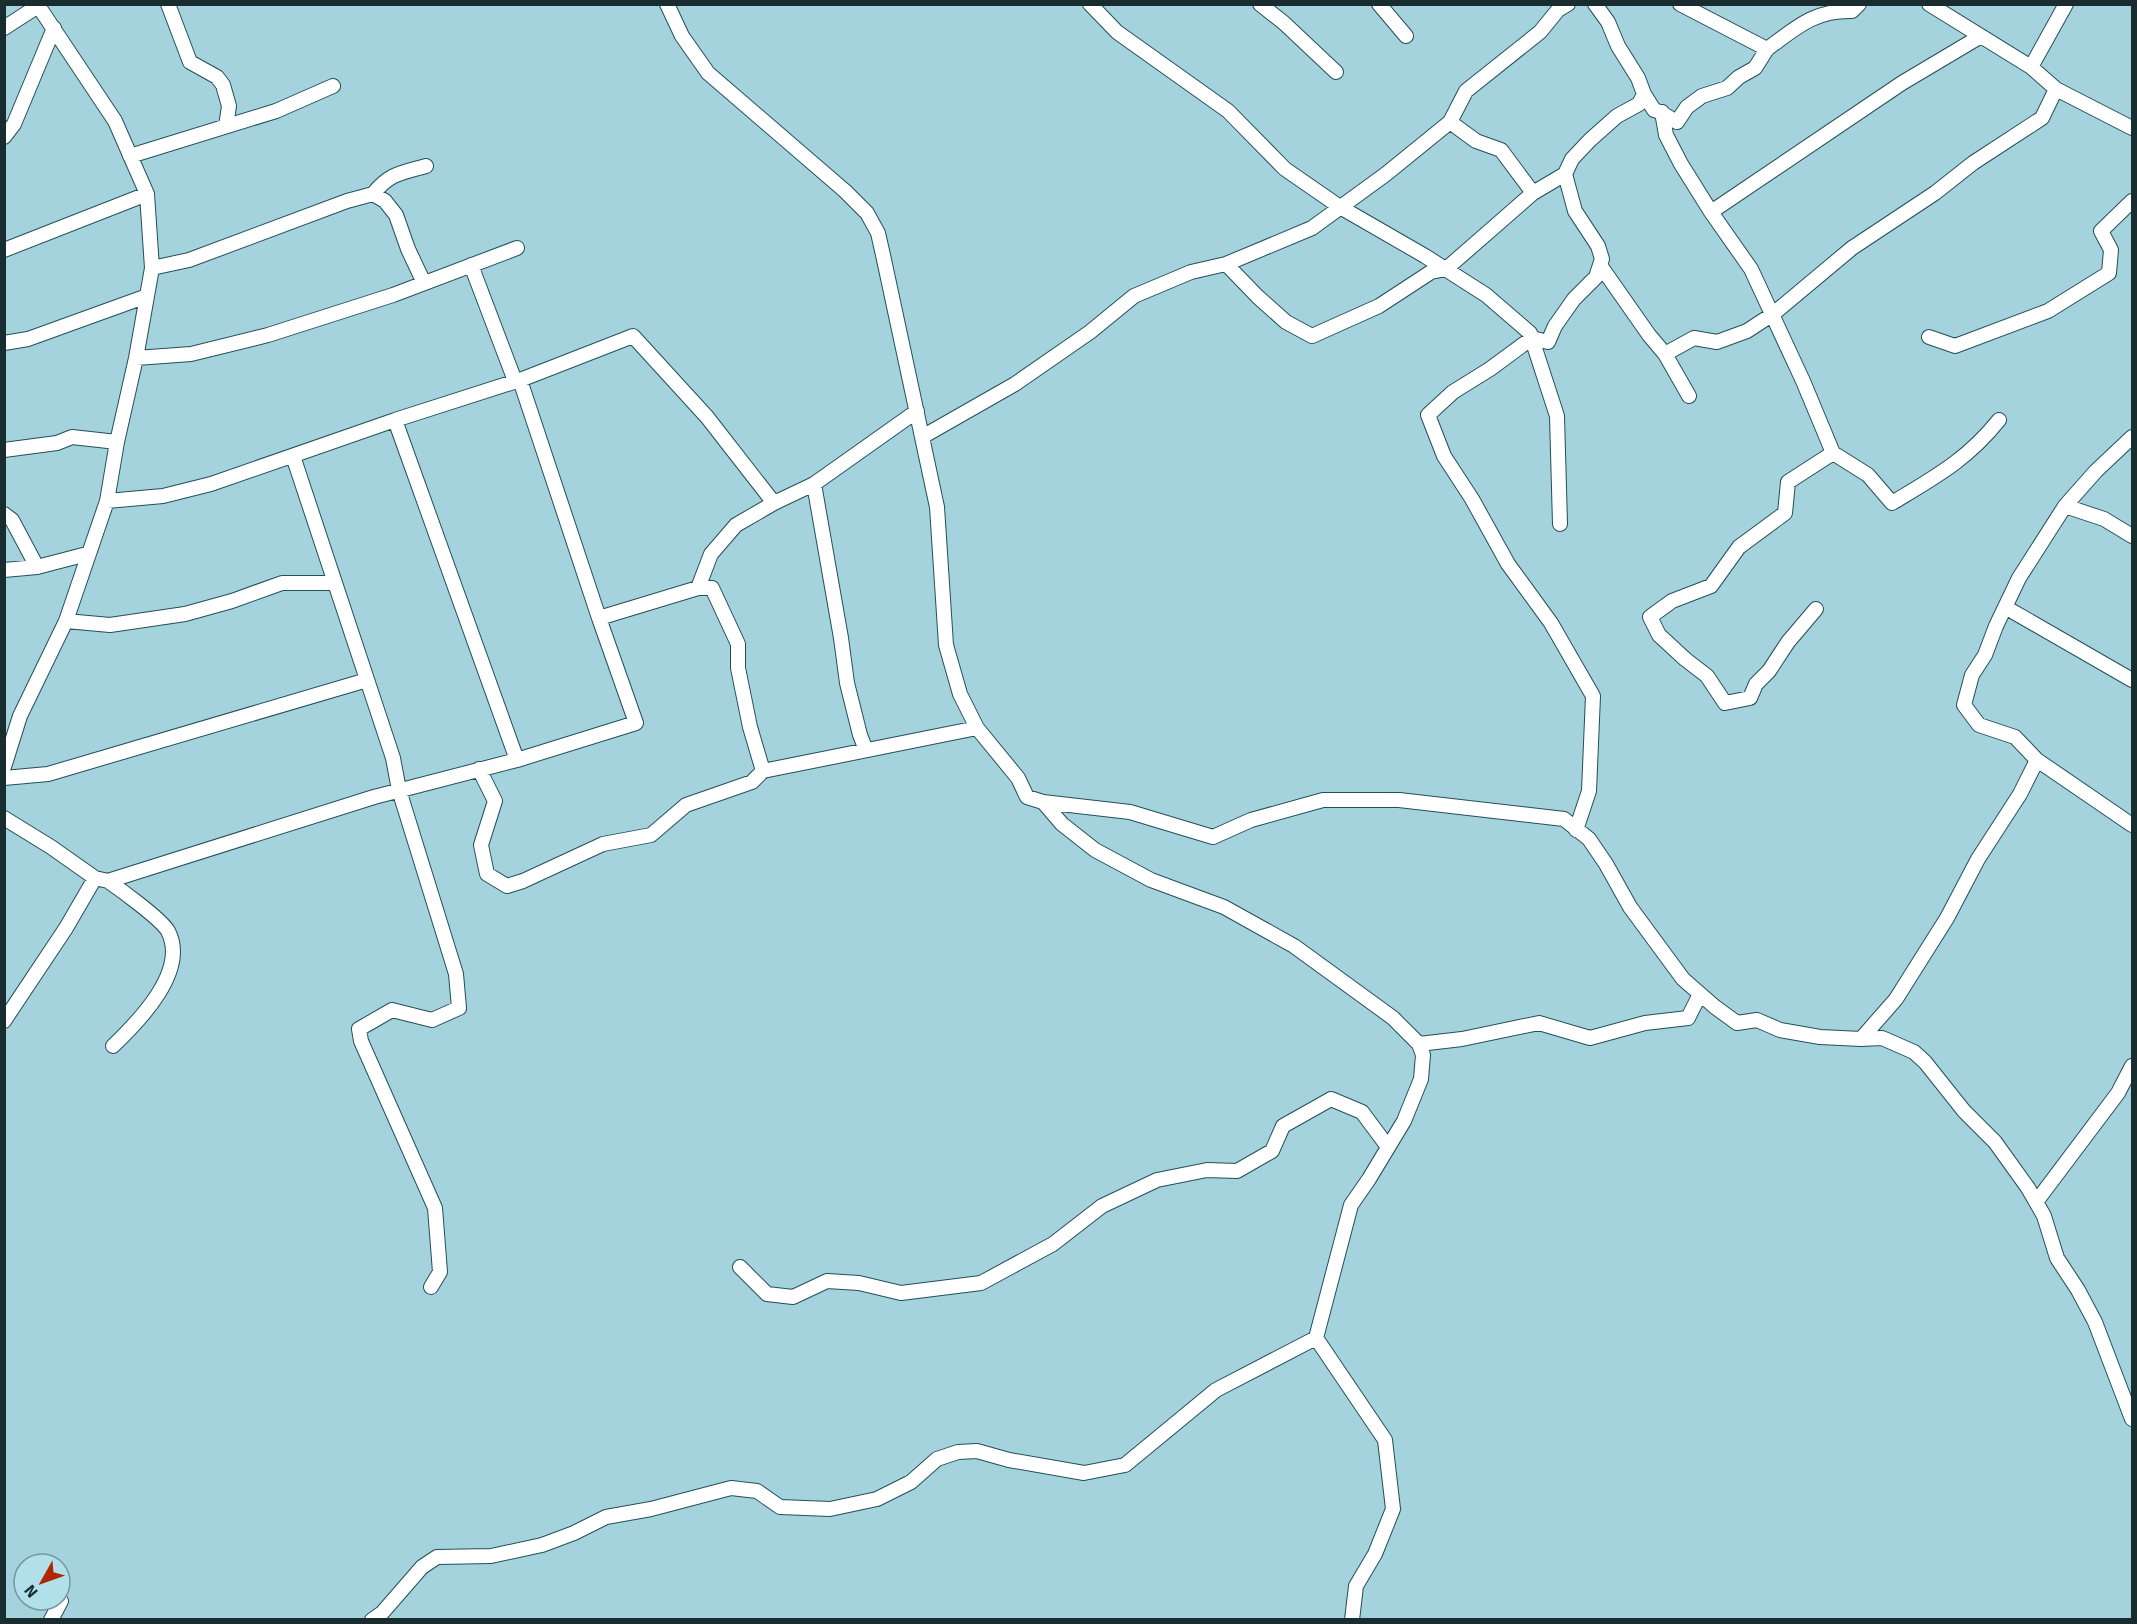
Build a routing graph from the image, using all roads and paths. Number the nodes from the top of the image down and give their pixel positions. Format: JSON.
{"nodes":[{"id":1,"x":168,"y":4,"type":"edge"},
{"id":2,"x":667,"y":4,"type":"edge"},
{"id":3,"x":1090,"y":4,"type":"edge"},
{"id":4,"x":1260,"y":4,"type":"edge"},
{"id":5,"x":1379,"y":4,"type":"edge"},
{"id":6,"x":1568,"y":4,"type":"edge"},
{"id":7,"x":1595,"y":4,"type":"edge"},
{"id":8,"x":1680,"y":4,"type":"edge"},
{"id":9,"x":1859,"y":4,"type":"edge"},
{"id":10,"x":1929,"y":4,"type":"edge"},
{"id":11,"x":2067,"y":4,"type":"edge"},
{"id":12,"x":37,"y":5,"type":"edge"},
{"id":13,"x":4,"y":28,"type":"edge"},
{"id":14,"x":54,"y":28,"type":"junction"},
{"id":15,"x":1406,"y":36,"type":"dead end"},
{"id":16,"x":1981,"y":36,"type":"junction"},
{"id":17,"x":1767,"y":49,"type":"junction"},
{"id":18,"x":2031,"y":66,"type":"junction"},
{"id":19,"x":1335,"y":72,"type":"dead end"},
{"id":20,"x":333,"y":86,"type":"dead end"},
{"id":21,"x":2056,"y":89,"type":"junction"},
{"id":22,"x":1644,"y":94,"type":"junction"},
{"id":23,"x":1662,"y":111,"type":"junction"},
{"id":24,"x":1450,"y":122,"type":"junction"},
{"id":25,"x":226,"y":126,"type":"junction"},
{"id":26,"x":2133,"y":128,"type":"edge"},
{"id":27,"x":4,"y":137,"type":"edge"},
{"id":28,"x":130,"y":156,"type":"junction"},
{"id":29,"x":426,"y":166,"type":"dead end"},
{"id":30,"x":1565,"y":174,"type":"junction"},
{"id":31,"x":1533,"y":193,"type":"junction"},
{"id":32,"x":147,"y":194,"type":"junction"},
{"id":33,"x":373,"y":194,"type":"junction"},
{"id":34,"x":2133,"y":201,"type":"edge"},
{"id":35,"x":1340,"y":207,"type":"junction"},
{"id":36,"x":1711,"y":212,"type":"junction"},
{"id":37,"x":517,"y":248,"type":"dead end"},
{"id":38,"x":4,"y":250,"type":"edge"},
{"id":39,"x":1226,"y":264,"type":"junction"},
{"id":40,"x":471,"y":265,"type":"junction"},
{"id":41,"x":1600,"y":265,"type":"junction"},
{"id":42,"x":152,"y":268,"type":"junction"},
{"id":43,"x":1446,"y":269,"type":"junction"},
{"id":44,"x":424,"y":283,"type":"junction"},
{"id":45,"x":147,"y":296,"type":"junction"},
{"id":46,"x":1773,"y":314,"type":"junction"},
{"id":47,"x":1929,"y":337,"type":"dead end"},
{"id":48,"x":1532,"y":338,"type":"junction"},
{"id":49,"x":4,"y":343,"type":"edge"},
{"id":50,"x":1665,"y":354,"type":"junction"},
{"id":51,"x":136,"y":358,"type":"junction"},
{"id":52,"x":518,"y":380,"type":"junction"},
{"id":53,"x":1689,"y":396,"type":"dead end"},
{"id":54,"x":917,"y":411,"type":"junction"},
{"id":55,"x":395,"y":420,"type":"junction"},
{"id":56,"x":1999,"y":420,"type":"dead end"},
{"id":57,"x":922,"y":437,"type":"junction"},
{"id":58,"x":2133,"y":437,"type":"edge"},
{"id":59,"x":117,"y":442,"type":"junction"},
{"id":60,"x":4,"y":450,"type":"edge"},
{"id":61,"x":1833,"y":453,"type":"junction"},
{"id":62,"x":293,"y":456,"type":"junction"},
{"id":63,"x":814,"y":484,"type":"junction"},
{"id":64,"x":107,"y":501,"type":"junction"},
{"id":65,"x":774,"y":503,"type":"junction"},
{"id":66,"x":2065,"y":506,"type":"junction"},
{"id":67,"x":4,"y":514,"type":"edge"},
{"id":68,"x":1560,"y":524,"type":"dead end"},
{"id":69,"x":2133,"y":536,"type":"edge"},
{"id":70,"x":87,"y":554,"type":"junction"},
{"id":71,"x":36,"y":567,"type":"junction"},
{"id":72,"x":4,"y":570,"type":"edge"},
{"id":73,"x":334,"y":583,"type":"junction"},
{"id":74,"x":698,"y":588,"type":"junction"},
{"id":75,"x":2005,"y":607,"type":"junction"},
{"id":76,"x":1816,"y":609,"type":"dead end"},
{"id":77,"x":599,"y":618,"type":"junction"},
{"id":78,"x":66,"y":621,"type":"junction"},
{"id":79,"x":367,"y":680,"type":"junction"},
{"id":80,"x":2133,"y":680,"type":"edge"},
{"id":81,"x":4,"y":713,"type":"edge"},
{"id":82,"x":20,"y":716,"type":"junction"},
{"id":83,"x":977,"y":728,"type":"junction"},
{"id":84,"x":866,"y":750,"type":"junction"},
{"id":85,"x":517,"y":760,"type":"junction"},
{"id":86,"x":2037,"y":760,"type":"junction"},
{"id":87,"x":4,"y":767,"type":"edge"},
{"id":88,"x":479,"y":769,"type":"junction"},
{"id":89,"x":763,"y":771,"type":"junction"},
{"id":90,"x":4,"y":778,"type":"edge"},
{"id":91,"x":399,"y":790,"type":"junction"},
{"id":92,"x":1043,"y":802,"type":"junction"},
{"id":93,"x":4,"y":818,"type":"edge"},
{"id":94,"x":2133,"y":825,"type":"edge"},
{"id":95,"x":1576,"y":830,"type":"junction"},
{"id":96,"x":101,"y":879,"type":"junction"},
{"id":97,"x":1700,"y":994,"type":"junction"},
{"id":98,"x":4,"y":1021,"type":"edge"},
{"id":99,"x":1861,"y":1039,"type":"junction"},
{"id":100,"x":1419,"y":1044,"type":"junction"},
{"id":101,"x":113,"y":1046,"type":"dead end"},
{"id":102,"x":2133,"y":1066,"type":"edge"},
{"id":103,"x":1388,"y":1146,"type":"junction"},
{"id":104,"x":2036,"y":1202,"type":"junction"},
{"id":105,"x":740,"y":1267,"type":"dead end"},
{"id":106,"x":431,"y":1287,"type":"dead end"},
{"id":107,"x":1316,"y":1338,"type":"junction"},
{"id":108,"x":2133,"y":1419,"type":"edge"},
{"id":109,"x":372,"y":1620,"type":"edge"},
{"id":110,"x":1352,"y":1620,"type":"edge"}],
"edges":[{"from":1,"to":25,"type":"street"},
{"from":2,"to":54,"type":"street"},
{"from":3,"to":35,"type":"street"},
{"from":4,"to":19,"type":"street"},
{"from":5,"to":15,"type":"street"},
{"from":6,"to":24,"type":"street"},
{"from":7,"to":22,"type":"street"},
{"from":8,"to":17,"type":"street"},
{"from":9,"to":17,"type":"street"},
{"from":10,"to":16,"type":"street"},
{"from":11,"to":18,"type":"street"},
{"from":12,"to":13,"type":"street"},
{"from":12,"to":14,"type":"street"},
{"from":14,"to":27,"type":"street"},
{"from":14,"to":28,"type":"street"},
{"from":16,"to":18,"type":"street"},
{"from":16,"to":36,"type":"street"},
{"from":17,"to":23,"type":"street"},
{"from":18,"to":21,"type":"street"},
{"from":20,"to":25,"type":"street"},
{"from":21,"to":26,"type":"street"},
{"from":21,"to":46,"type":"street"},
{"from":22,"to":23,"type":"street"},
{"from":22,"to":30,"type":"street"},
{"from":23,"to":36,"type":"street"},
{"from":24,"to":31,"type":"street"},
{"from":24,"to":35,"type":"street"},
{"from":25,"to":28,"type":"street"},
{"from":28,"to":32,"type":"street"},
{"from":29,"to":33,"type":"street"},
{"from":30,"to":31,"type":"street"},
{"from":30,"to":41,"type":"street"},
{"from":31,"to":43,"type":"street"},
{"from":32,"to":38,"type":"street"},
{"from":32,"to":42,"type":"street"},
{"from":33,"to":42,"type":"street"},
{"from":33,"to":44,"type":"street"},
{"from":34,"to":47,"type":"street"},
{"from":35,"to":39,"type":"street"},
{"from":35,"to":43,"type":"street"},
{"from":36,"to":46,"type":"street"},
{"from":37,"to":40,"type":"street"},
{"from":39,"to":43,"type":"street"},
{"from":39,"to":57,"type":"street"},
{"from":40,"to":44,"type":"street"},
{"from":40,"to":52,"type":"street"},
{"from":41,"to":48,"type":"street"},
{"from":41,"to":50,"type":"street"},
{"from":42,"to":45,"type":"street"},
{"from":43,"to":48,"type":"street"},
{"from":44,"to":51,"type":"street"},
{"from":45,"to":49,"type":"street"},
{"from":45,"to":51,"type":"street"},
{"from":46,"to":50,"type":"street"},
{"from":46,"to":61,"type":"street"},
{"from":48,"to":68,"type":"street"},
{"from":48,"to":95,"type":"street"},
{"from":50,"to":53,"type":"street"},
{"from":51,"to":59,"type":"street"},
{"from":52,"to":55,"type":"street"},
{"from":52,"to":65,"type":"street"},
{"from":52,"to":77,"type":"street"},
{"from":54,"to":57,"type":"street"},
{"from":54,"to":63,"type":"street"},
{"from":55,"to":62,"type":"street"},
{"from":55,"to":85,"type":"street"},
{"from":56,"to":61,"type":"street"},
{"from":57,"to":83,"type":"street"},
{"from":58,"to":66,"type":"street"},
{"from":59,"to":60,"type":"street"},
{"from":59,"to":64,"type":"street"},
{"from":61,"to":76,"type":"street"},
{"from":62,"to":64,"type":"street"},
{"from":62,"to":73,"type":"street"},
{"from":63,"to":65,"type":"street"},
{"from":63,"to":84,"type":"street"},
{"from":64,"to":70,"type":"street"},
{"from":65,"to":74,"type":"street"},
{"from":66,"to":69,"type":"street"},
{"from":66,"to":75,"type":"street"},
{"from":67,"to":71,"type":"street"},
{"from":70,"to":71,"type":"street"},
{"from":70,"to":78,"type":"street"},
{"from":71,"to":72,"type":"street"},
{"from":73,"to":78,"type":"street"},
{"from":73,"to":79,"type":"street"},
{"from":74,"to":77,"type":"street"},
{"from":74,"to":89,"type":"street"},
{"from":75,"to":80,"type":"street"},
{"from":75,"to":86,"type":"street"},
{"from":77,"to":85,"type":"street"},
{"from":78,"to":82,"type":"street"},
{"from":79,"to":90,"type":"street"},
{"from":79,"to":91,"type":"street"},
{"from":81,"to":82,"type":"street"},
{"from":82,"to":87,"type":"street"},
{"from":83,"to":84,"type":"street"},
{"from":83,"to":92,"type":"street"},
{"from":84,"to":89,"type":"street"},
{"from":85,"to":88,"type":"street"},
{"from":86,"to":94,"type":"street"},
{"from":86,"to":99,"type":"street"},
{"from":88,"to":89,"type":"street"},
{"from":88,"to":91,"type":"street"},
{"from":91,"to":96,"type":"street"},
{"from":91,"to":106,"type":"street"},
{"from":92,"to":95,"type":"street"},
{"from":92,"to":100,"type":"street"},
{"from":93,"to":96,"type":"street"},
{"from":95,"to":97,"type":"street"},
{"from":96,"to":98,"type":"street"},
{"from":96,"to":101,"type":"street"},
{"from":97,"to":99,"type":"street"},
{"from":97,"to":100,"type":"street"},
{"from":99,"to":104,"type":"street"},
{"from":100,"to":103,"type":"street"},
{"from":102,"to":104,"type":"street"},
{"from":103,"to":105,"type":"street"},
{"from":103,"to":107,"type":"street"},
{"from":104,"to":108,"type":"street"},
{"from":107,"to":109,"type":"street"},
{"from":107,"to":110,"type":"street"}]}
